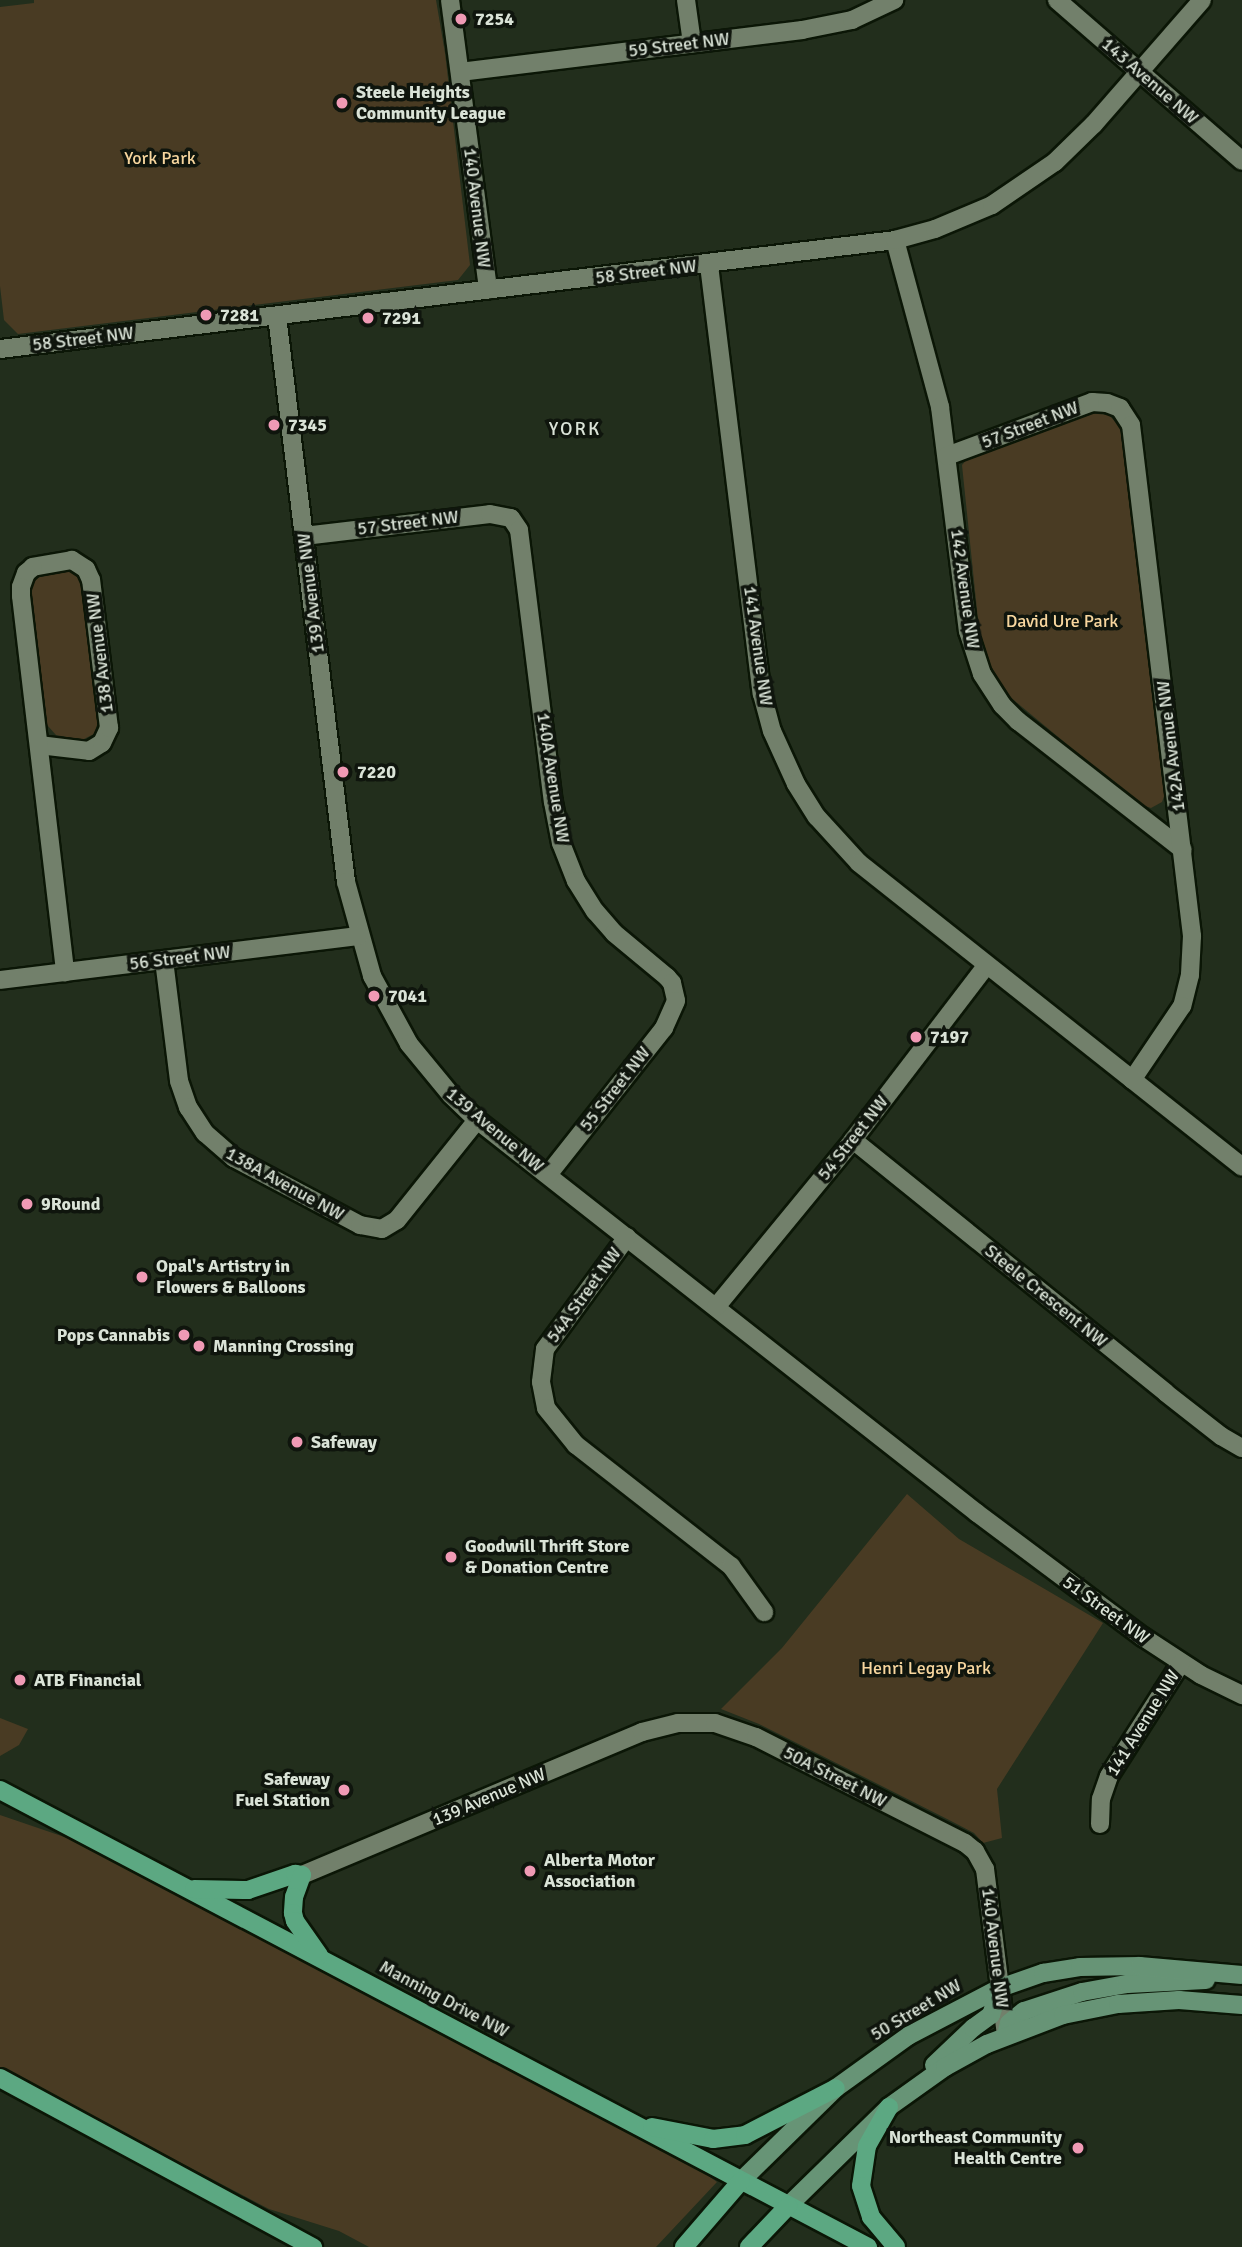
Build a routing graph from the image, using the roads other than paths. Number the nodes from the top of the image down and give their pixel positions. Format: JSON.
{"nodes":[{"id":1,"x":450,"y":0,"type":"edge"},
{"id":2,"x":686,"y":0,"type":"edge"},
{"id":3,"x":894,"y":0,"type":"edge"},
{"id":4,"x":1057,"y":0,"type":"edge"},
{"id":5,"x":1202,"y":0,"type":"edge"},
{"id":6,"x":692,"y":43,"type":"junction"},
{"id":7,"x":1139,"y":71,"type":"junction"},
{"id":8,"x":460,"y":72,"type":"junction"},
{"id":9,"x":1242,"y":162,"type":"edge"},
{"id":10,"x":895,"y":240,"type":"junction"},
{"id":11,"x":709,"y":264,"type":"junction"},
{"id":12,"x":488,"y":290,"type":"junction"},
{"id":13,"x":277,"y":316,"type":"junction"},
{"id":14,"x":0,"y":349,"type":"edge"},
{"id":15,"x":1113,"y":405,"type":"joint"},
{"id":16,"x":947,"y":456,"type":"junction"},
{"id":17,"x":511,"y":518,"type":"joint"},
{"id":18,"x":304,"y":536,"type":"junction"},
{"id":19,"x":39,"y":745,"type":"junction"},
{"id":20,"x":1183,"y":850,"type":"junction"},
{"id":21,"x":359,"y":936,"type":"junction"},
{"id":22,"x":164,"y":960,"type":"junction"},
{"id":23,"x":986,"y":966,"type":"junction"},
{"id":24,"x":65,"y":972,"type":"junction"},
{"id":25,"x":0,"y":980,"type":"edge"},
{"id":26,"x":676,"y":1001,"type":"joint"},
{"id":27,"x":1132,"y":1080,"type":"junction"},
{"id":28,"x":477,"y":1119,"type":"junction"},
{"id":29,"x":853,"y":1140,"type":"junction"},
{"id":30,"x":1242,"y":1167,"type":"edge"},
{"id":31,"x":548,"y":1175,"type":"junction"},
{"id":32,"x":627,"y":1237,"type":"junction"},
{"id":33,"x":716,"y":1307,"type":"junction"},
{"id":34,"x":1242,"y":1448,"type":"edge"},
{"id":35,"x":976,"y":1513,"type":"joint"},
{"id":36,"x":764,"y":1612,"type":"dead end"},
{"id":37,"x":1181,"y":1662,"type":"junction"},
{"id":38,"x":1242,"y":1695,"type":"edge"},
{"id":39,"x":678,"y":1723,"type":"joint"},
{"id":40,"x":0,"y":1790,"type":"edge"},
{"id":41,"x":1100,"y":1824,"type":"dead end"},
{"id":42,"x":981,"y":1860,"type":"joint"},
{"id":43,"x":302,"y":1875,"type":"junction"},
{"id":44,"x":191,"y":1889,"type":"junction"},
{"id":45,"x":321,"y":1958,"type":"junction"},
{"id":46,"x":1234,"y":1974,"type":"edge"},
{"id":47,"x":1000,"y":1988,"type":"junction"},
{"id":48,"x":1242,"y":2005,"type":"edge"},
{"id":49,"x":1006,"y":2036,"type":"junction"},
{"id":50,"x":0,"y":2078,"type":"edge"},
{"id":51,"x":836,"y":2088,"type":"junction"},
{"id":52,"x":894,"y":2103,"type":"junction"},
{"id":53,"x":635,"y":2124,"type":"junction"},
{"id":54,"x":741,"y":2181,"type":"junction"},
{"id":55,"x":788,"y":2206,"type":"junction"},
{"id":56,"x":313,"y":2247,"type":"edge"},
{"id":57,"x":684,"y":2247,"type":"edge"},
{"id":58,"x":749,"y":2247,"type":"edge"},
{"id":59,"x":868,"y":2247,"type":"edge"},
{"id":60,"x":896,"y":2247,"type":"edge"}],
"edges":[{"from":1,"to":8,"type":"street","name":"140 Avenue NW"},
{"from":2,"to":6,"type":"street"},
{"from":3,"to":6,"type":"street","name":"59 Street NW"},
{"from":4,"to":7,"type":"street","name":"143 Avenue NW"},
{"from":5,"to":7,"type":"street","name":"58 Street NW"},
{"from":6,"to":8,"type":"street","name":"59 Street NW"},
{"from":7,"to":9,"type":"street","name":"143 Avenue NW"},
{"from":7,"to":10,"type":"street","name":"58 Street NW"},
{"from":8,"to":12,"type":"street","name":"140 Avenue NW"},
{"from":10,"to":11,"type":"street","name":"58 Street NW"},
{"from":10,"to":16,"type":"street","name":"142 Avenue NW"},
{"from":11,"to":12,"type":"street","name":"58 Street NW"},
{"from":11,"to":23,"type":"street","name":"141 Avenue NW"},
{"from":12,"to":13,"type":"street","name":"58 Street NW"},
{"from":13,"to":14,"type":"street","name":"58 Street NW"},
{"from":13,"to":18,"type":"street","name":"139 Avenue NW"},
{"from":15,"to":16,"type":"street","name":"57 Street NW"},
{"from":15,"to":20,"type":"street","name":"142A Avenue NW"},
{"from":16,"to":20,"type":"street","name":"142 Avenue NW"},
{"from":17,"to":18,"type":"street","name":"57 Street NW"},
{"from":17,"to":26,"type":"street","name":"140A Avenue NW"},
{"from":18,"to":21,"type":"street","name":"139 Avenue NW"},
{"from":19,"to":19,"type":"street","name":"138 Avenue NW"},
{"from":19,"to":24,"type":"street","name":"138 Avenue NW"},
{"from":20,"to":27,"type":"street","name":"142A Avenue NW"},
{"from":21,"to":22,"type":"street","name":"56 Street NW"},
{"from":21,"to":28,"type":"street","name":"139 Avenue NW"},
{"from":22,"to":24,"type":"street","name":"56 Street NW"},
{"from":22,"to":28,"type":"street","name":"138A Avenue NW"},
{"from":23,"to":27,"type":"street","name":"141 Avenue NW"},
{"from":23,"to":29,"type":"street","name":"54 Street NW"},
{"from":24,"to":25,"type":"street","name":"56 Street NW"},
{"from":26,"to":31,"type":"street","name":"55 Street NW"},
{"from":27,"to":30,"type":"street","name":"141 Avenue NW"},
{"from":28,"to":31,"type":"street","name":"139 Avenue NW"},
{"from":29,"to":33,"type":"street","name":"54 Street NW"},
{"from":29,"to":34,"type":"street","name":"Steele Crescent NW"},
{"from":31,"to":32,"type":"street","name":"139 Avenue NW"},
{"from":32,"to":33,"type":"street","name":"139 Avenue NW"},
{"from":32,"to":36,"type":"street","name":"54A Street NW"},
{"from":33,"to":35,"type":"street","name":"139 Avenue NW"},
{"from":35,"to":37,"type":"street","name":"51 Street NW"},
{"from":37,"to":38,"type":"street","name":"51 Street NW"},
{"from":37,"to":41,"type":"street","name":"141 Avenue NW"},
{"from":39,"to":42,"type":"street","name":"50A Street NW"},
{"from":39,"to":43,"type":"street","name":"139 Avenue NW"},
{"from":40,"to":44,"type":"main road","name":"Manning Drive NW"},
{"from":42,"to":47,"type":"street","name":"140 Avenue NW"},
{"from":43,"to":44,"type":"main road"},
{"from":43,"to":45,"type":"main road"},
{"from":44,"to":45,"type":"main road","name":"Manning Drive NW"},
{"from":45,"to":53,"type":"main road","name":"Manning Drive NW"},
{"from":46,"to":47,"type":"main road","name":"50 Street NW"},
{"from":46,"to":49,"type":"main road"},
{"from":47,"to":49,"type":"street","name":"140 Avenue NW"},
{"from":47,"to":51,"type":"main road","name":"50 Street NW"},
{"from":47,"to":52,"type":"main road"},
{"from":48,"to":49,"type":"main road"},
{"from":49,"to":52,"type":"main road"},
{"from":50,"to":56,"type":"main road"},
{"from":51,"to":53,"type":"main road"},
{"from":51,"to":54,"type":"main road","name":"50 Street NW"},
{"from":52,"to":55,"type":"main road"},
{"from":52,"to":60,"type":"main road"},
{"from":53,"to":54,"type":"main road","name":"Manning Drive NW"},
{"from":54,"to":55,"type":"main road","name":"Manning Drive NW"},
{"from":54,"to":57,"type":"main road","name":"50 Street NW"},
{"from":55,"to":58,"type":"main road"},
{"from":55,"to":59,"type":"main road","name":"Manning Drive NW"}]}
